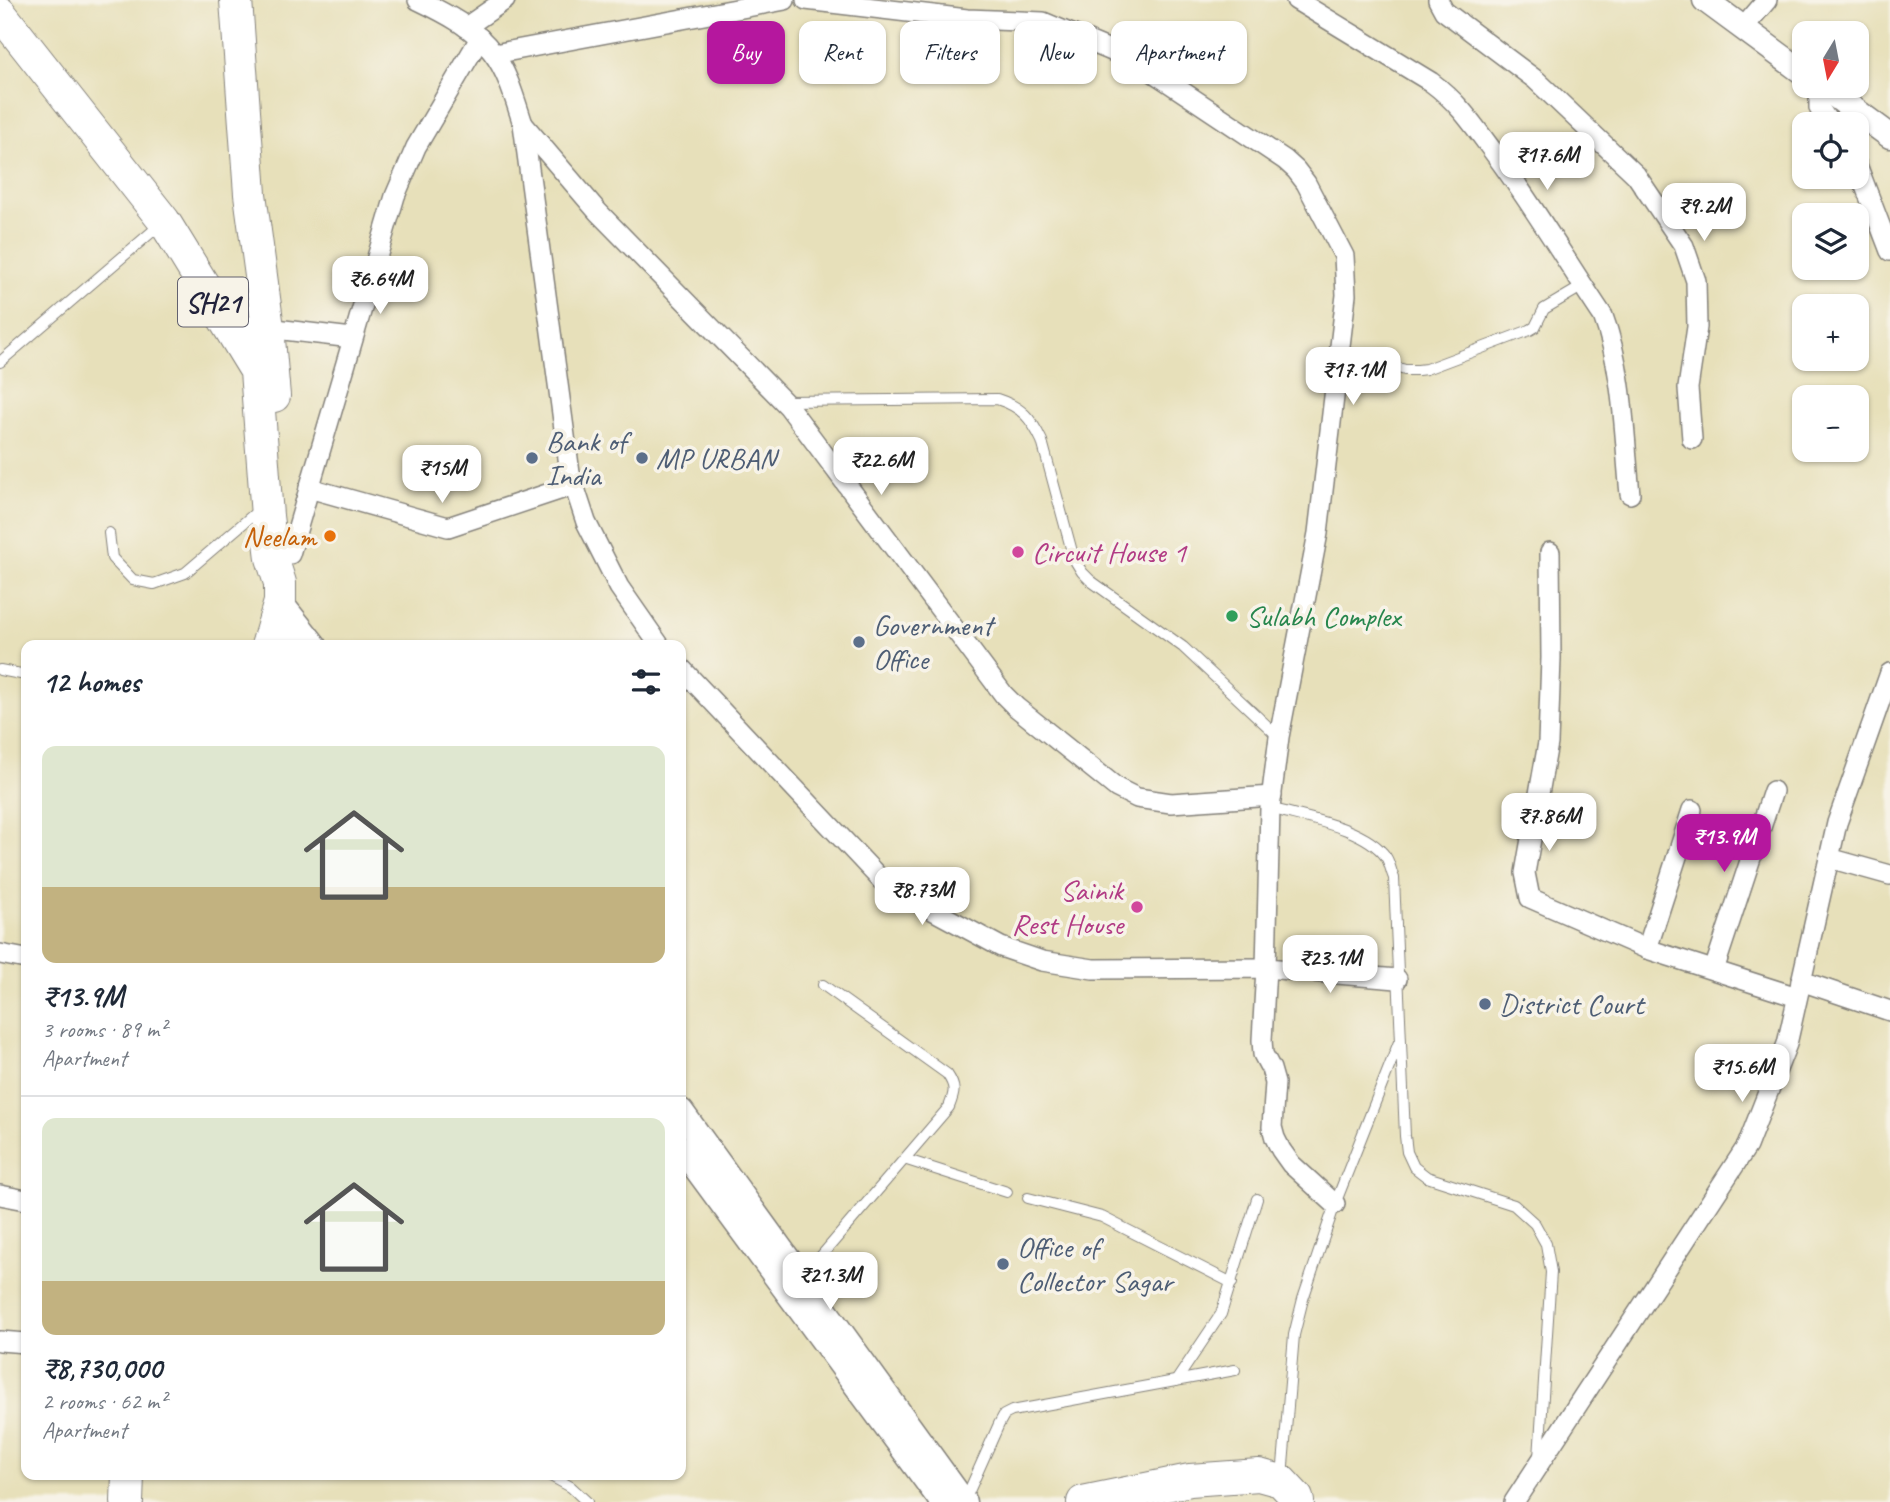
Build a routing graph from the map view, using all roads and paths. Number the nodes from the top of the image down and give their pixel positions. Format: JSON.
{"nodes":[{"id":1,"x":222,"y":0,"type":"edge"},
{"id":2,"x":236,"y":0,"type":"edge"},
{"id":3,"x":418,"y":0,"type":"edge"},
{"id":4,"x":785,"y":0,"type":"edge"},
{"id":5,"x":806,"y":0,"type":"edge"},
{"id":6,"x":1296,"y":0,"type":"edge"},
{"id":7,"x":1438,"y":0,"type":"edge"},
{"id":8,"x":1705,"y":0,"type":"edge"},
{"id":9,"x":1767,"y":0,"type":"edge"},
{"id":10,"x":501,"y":1,"type":"edge"},
{"id":11,"x":0,"y":13,"type":"edge"},
{"id":12,"x":1743,"y":28,"type":"junction"},
{"id":13,"x":473,"y":32,"type":"junction"},
{"id":14,"x":495,"y":54,"type":"junction"},
{"id":15,"x":1792,"y":64,"type":"edge"},
{"id":16,"x":1837,"y":98,"type":"edge"},
{"id":17,"x":523,"y":124,"type":"junction"},
{"id":18,"x":1890,"y":136,"type":"edge"},
{"id":19,"x":1866,"y":189,"type":"edge"},
{"id":20,"x":164,"y":221,"type":"junction"},
{"id":21,"x":1890,"y":251,"type":"edge"},
{"id":22,"x":1583,"y":286,"type":"junction"},
{"id":23,"x":259,"y":327,"type":"junction"},
{"id":24,"x":352,"y":338,"type":"junction"},
{"id":25,"x":1340,"y":350,"type":"junction"},
{"id":26,"x":0,"y":362,"type":"edge"},
{"id":27,"x":256,"y":371,"type":"junction"},
{"id":28,"x":783,"y":401,"type":"junction"},
{"id":29,"x":1692,"y":439,"type":"dead end"},
{"id":30,"x":574,"y":485,"type":"junction"},
{"id":31,"x":309,"y":488,"type":"junction"},
{"id":32,"x":1630,"y":494,"type":"dead end"},
{"id":33,"x":266,"y":504,"type":"junction"},
{"id":34,"x":109,"y":533,"type":"dead end"},
{"id":35,"x":1550,"y":552,"type":"dead end"},
{"id":36,"x":281,"y":556,"type":"junction"},
{"id":37,"x":286,"y":633,"type":"edge"},
{"id":38,"x":656,"y":640,"type":"edge"},
{"id":39,"x":0,"y":670,"type":"edge"},
{"id":40,"x":686,"y":673,"type":"edge"},
{"id":41,"x":1890,"y":673,"type":"edge"},
{"id":42,"x":21,"y":674,"type":"edge"},
{"id":43,"x":1279,"y":737,"type":"junction"},
{"id":44,"x":1773,"y":791,"type":"dead end"},
{"id":45,"x":1271,"y":802,"type":"junction"},
{"id":46,"x":1692,"y":810,"type":"dead end"},
{"id":47,"x":1829,"y":858,"type":"junction"},
{"id":48,"x":1890,"y":875,"type":"edge"},
{"id":49,"x":1647,"y":949,"type":"junction"},
{"id":50,"x":0,"y":954,"type":"edge"},
{"id":51,"x":21,"y":958,"type":"edge"},
{"id":52,"x":1266,"y":968,"type":"junction"},
{"id":53,"x":1714,"y":970,"type":"junction"},
{"id":54,"x":1397,"y":979,"type":"junction"},
{"id":55,"x":823,"y":985,"type":"dead end"},
{"id":56,"x":1799,"y":989,"type":"junction"},
{"id":57,"x":1890,"y":1011,"type":"edge"},
{"id":58,"x":1401,"y":1037,"type":"junction"},
{"id":59,"x":686,"y":1118,"type":"edge"},
{"id":60,"x":686,"y":1155,"type":"edge"},
{"id":61,"x":904,"y":1159,"type":"junction"},
{"id":62,"x":1007,"y":1192,"type":"dead end"},
{"id":63,"x":0,"y":1195,"type":"edge"},
{"id":64,"x":1028,"y":1198,"type":"dead end"},
{"id":65,"x":21,"y":1199,"type":"edge"},
{"id":66,"x":1257,"y":1199,"type":"dead end"},
{"id":67,"x":1335,"y":1204,"type":"junction"},
{"id":68,"x":802,"y":1278,"type":"junction"},
{"id":69,"x":1232,"y":1283,"type":"junction"},
{"id":70,"x":0,"y":1341,"type":"edge"},
{"id":71,"x":21,"y":1343,"type":"edge"},
{"id":72,"x":1235,"y":1370,"type":"dead end"},
{"id":73,"x":1176,"y":1381,"type":"junction"},
{"id":74,"x":1539,"y":1465,"type":"junction"},
{"id":75,"x":117,"y":1480,"type":"edge"},
{"id":76,"x":128,"y":1480,"type":"edge"},
{"id":77,"x":558,"y":1480,"type":"edge"},
{"id":78,"x":1287,"y":1492,"type":"edge"},
{"id":79,"x":116,"y":1502,"type":"edge"},
{"id":80,"x":127,"y":1502,"type":"edge"},
{"id":81,"x":587,"y":1502,"type":"edge"},
{"id":82,"x":942,"y":1502,"type":"edge"},
{"id":83,"x":964,"y":1502,"type":"edge"},
{"id":84,"x":1083,"y":1502,"type":"edge"},
{"id":85,"x":1514,"y":1502,"type":"edge"}],
"edges":[{"from":1,"to":23,"type":"main road"},
{"from":2,"to":23,"type":"main road","number":"SH21"},
{"from":3,"to":13,"type":"street"},
{"from":4,"to":14,"type":"street"},
{"from":5,"to":25,"type":"street"},
{"from":6,"to":22,"type":"street"},
{"from":7,"to":29,"type":"street"},
{"from":8,"to":12,"type":"street"},
{"from":9,"to":12,"type":"street"},
{"from":10,"to":13,"type":"street"},
{"from":11,"to":20,"type":"main road","number":"SH21"},
{"from":12,"to":15,"type":"street"},
{"from":13,"to":14,"type":"street"},
{"from":13,"to":24,"type":"street"},
{"from":14,"to":17,"type":"street"},
{"from":16,"to":18,"type":"street"},
{"from":17,"to":28,"type":"street"},
{"from":17,"to":30,"type":"street"},
{"from":19,"to":21,"type":"street"},
{"from":20,"to":26,"type":"lane"},
{"from":20,"to":27,"type":"main road","number":"SH21"},
{"from":22,"to":25,"type":"lane"},
{"from":22,"to":32,"type":"street"},
{"from":23,"to":24,"type":"street"},
{"from":23,"to":27,"type":"main road"},
{"from":23,"to":36,"type":"main road","number":"SH21"},
{"from":24,"to":31,"type":"street"},
{"from":25,"to":43,"type":"street"},
{"from":27,"to":33,"type":"main road","number":"SH21"},
{"from":28,"to":43,"type":"lane"},
{"from":28,"to":45,"type":"street"},
{"from":30,"to":31,"type":"street"},
{"from":30,"to":38,"type":"street"},
{"from":31,"to":36,"type":"street"},
{"from":33,"to":34,"type":"lane"},
{"from":33,"to":36,"type":"main road","number":"SH21"},
{"from":35,"to":49,"type":"street"},
{"from":36,"to":37,"type":"main road","number":"SH21"},
{"from":39,"to":42,"type":"lane"},
{"from":40,"to":52,"type":"street"},
{"from":41,"to":47,"type":"street"},
{"from":43,"to":45,"type":"street"},
{"from":44,"to":53,"type":"street"},
{"from":45,"to":52,"type":"street"},
{"from":45,"to":54,"type":"lane"},
{"from":46,"to":49,"type":"street"},
{"from":47,"to":48,"type":"street"},
{"from":47,"to":56,"type":"street"},
{"from":49,"to":53,"type":"street"},
{"from":50,"to":51,"type":"street"},
{"from":52,"to":54,"type":"street"},
{"from":52,"to":67,"type":"street"},
{"from":53,"to":56,"type":"street"},
{"from":54,"to":58,"type":"lane"},
{"from":55,"to":61,"type":"lane"},
{"from":56,"to":57,"type":"street"},
{"from":56,"to":74,"type":"street"},
{"from":58,"to":67,"type":"lane"},
{"from":58,"to":74,"type":"lane"},
{"from":59,"to":68,"type":"street"},
{"from":60,"to":82,"type":"street"},
{"from":61,"to":62,"type":"lane"},
{"from":61,"to":68,"type":"lane"},
{"from":63,"to":65,"type":"street"},
{"from":64,"to":69,"type":"lane"},
{"from":66,"to":69,"type":"lane"},
{"from":67,"to":78,"type":"lane"},
{"from":68,"to":83,"type":"street"},
{"from":69,"to":73,"type":"lane"},
{"from":70,"to":71,"type":"street"},
{"from":72,"to":73,"type":"lane"},
{"from":73,"to":83,"type":"lane"},
{"from":74,"to":85,"type":"street"},
{"from":75,"to":79,"type":"main road"},
{"from":76,"to":80,"type":"main road"},
{"from":77,"to":81,"type":"lane"},
{"from":78,"to":84,"type":"main road"}]}
